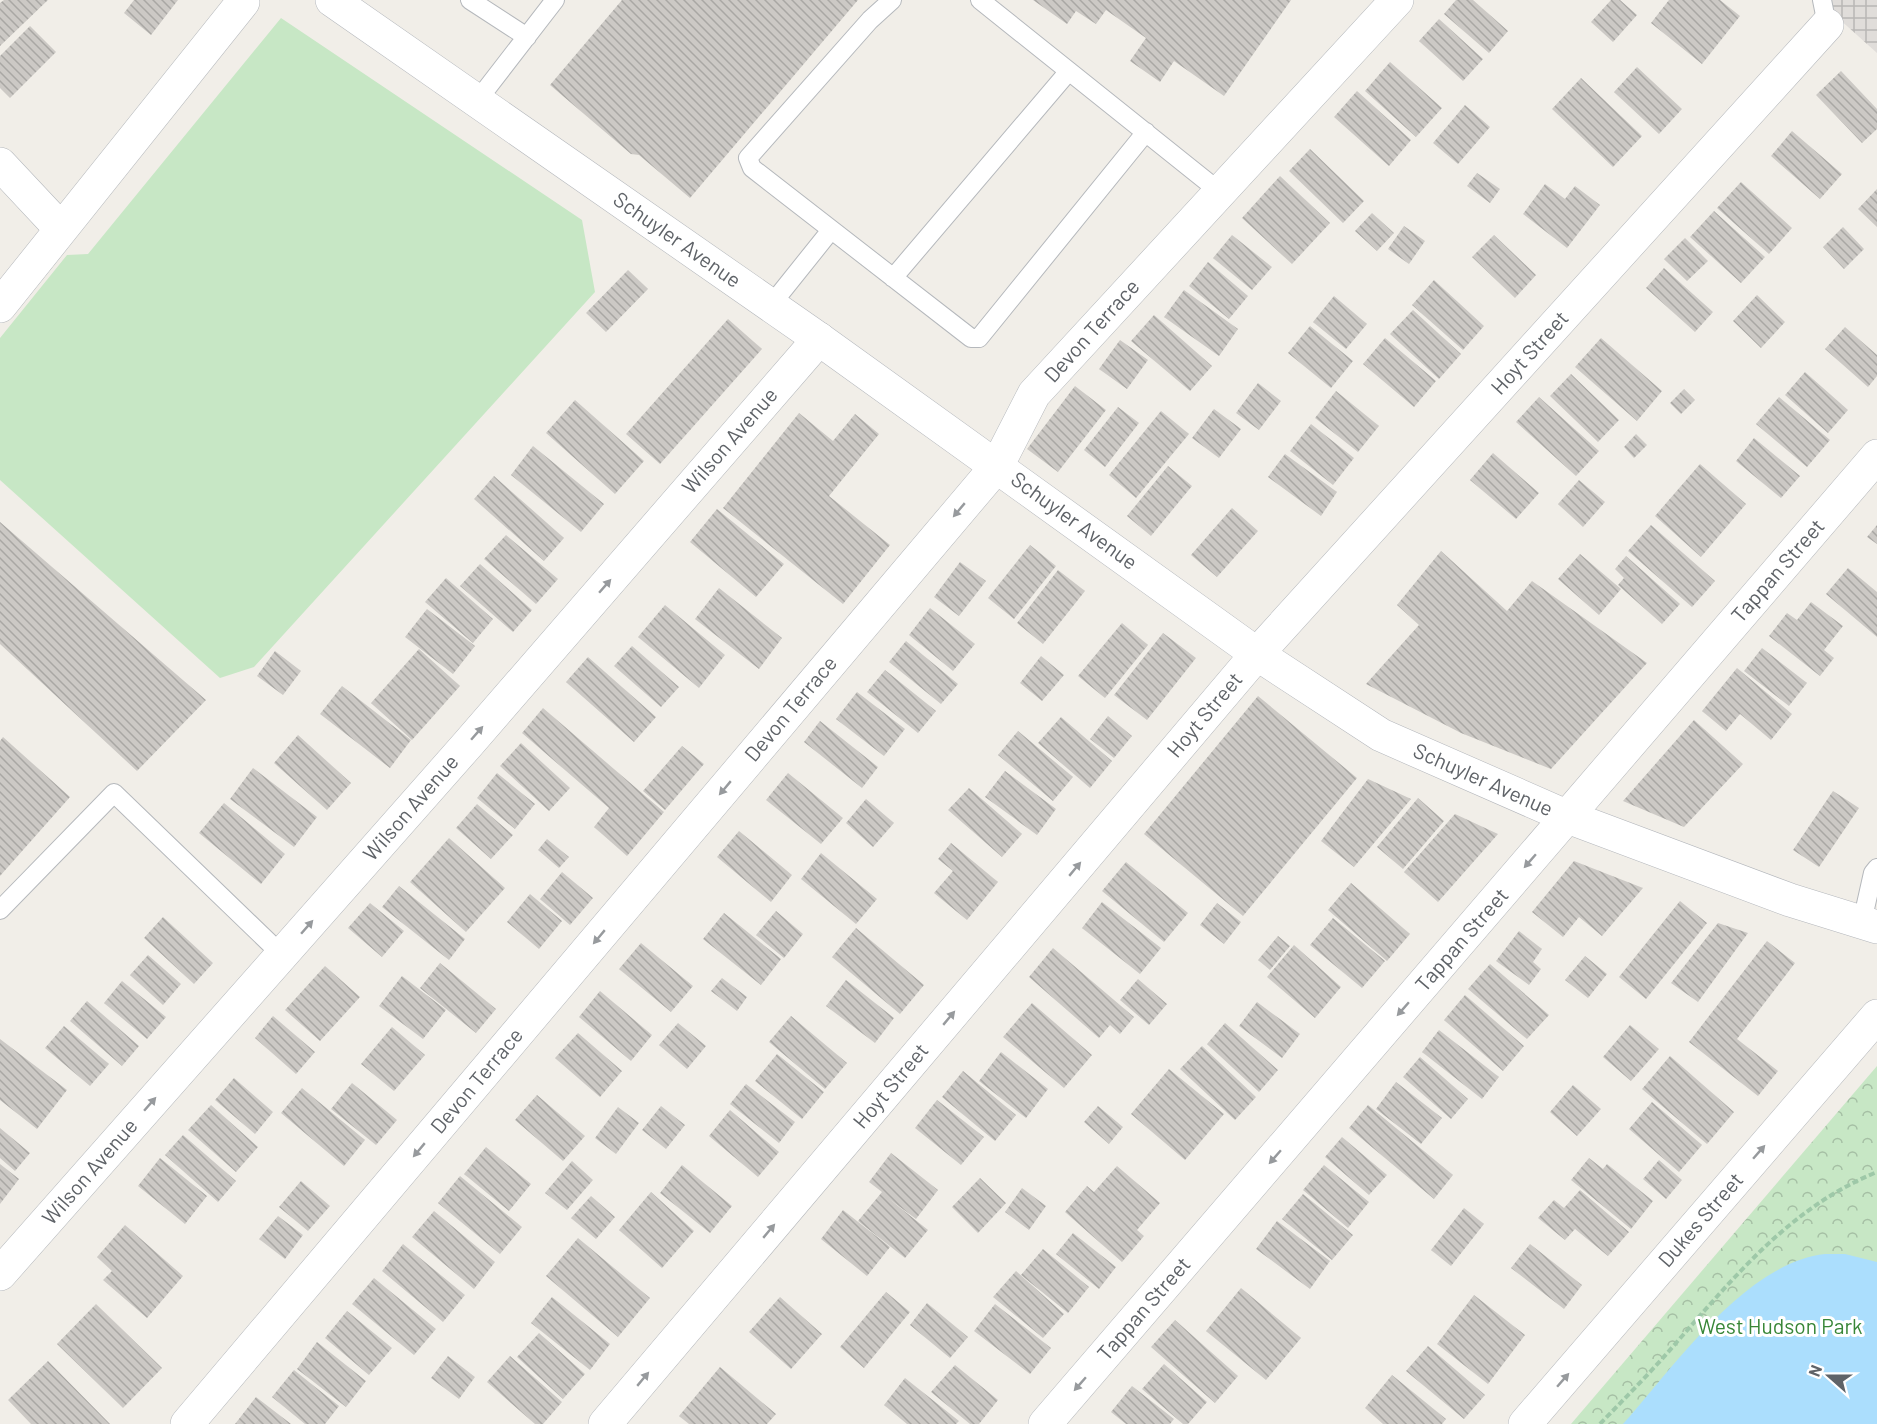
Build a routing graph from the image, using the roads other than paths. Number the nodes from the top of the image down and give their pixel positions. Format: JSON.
{"nodes":[{"id":1,"x":332,"y":0,"type":"edge"},
{"id":2,"x":470,"y":0,"type":"edge"},
{"id":3,"x":555,"y":0,"type":"edge"},
{"id":4,"x":892,"y":0,"type":"edge"},
{"id":5,"x":980,"y":0,"type":"edge"},
{"id":6,"x":1397,"y":0,"type":"edge"},
{"id":7,"x":243,"y":2,"type":"dead end"},
{"id":8,"x":1825,"y":12,"type":"edge"},
{"id":9,"x":527,"y":37,"type":"junction"},
{"id":10,"x":1069,"y":70,"type":"junction"},
{"id":11,"x":477,"y":101,"type":"junction"},
{"id":12,"x":1146,"y":132,"type":"junction"},
{"id":13,"x":0,"y":164,"type":"edge"},
{"id":14,"x":1220,"y":192,"type":"junction"},
{"id":15,"x":60,"y":228,"type":"junction"},
{"id":16,"x":831,"y":230,"type":"junction"},
{"id":17,"x":893,"y":278,"type":"junction"},
{"id":18,"x":771,"y":305,"type":"junction"},
{"id":19,"x":0,"y":306,"type":"edge"},
{"id":20,"x":819,"y":339,"type":"junction"},
{"id":21,"x":1877,"y":456,"type":"edge"},
{"id":22,"x":997,"y":466,"type":"junction"},
{"id":23,"x":1257,"y":654,"type":"junction"},
{"id":24,"x":1568,"y":817,"type":"junction"},
{"id":25,"x":1877,"y":868,"type":"edge"},
{"id":26,"x":0,"y":909,"type":"edge"},
{"id":27,"x":1869,"y":925,"type":"edge"},
{"id":28,"x":282,"y":955,"type":"junction"},
{"id":29,"x":1877,"y":1016,"type":"edge"},
{"id":30,"x":0,"y":1274,"type":"edge"},
{"id":31,"x":187,"y":1424,"type":"edge"},
{"id":32,"x":605,"y":1424,"type":"edge"},
{"id":33,"x":1045,"y":1424,"type":"edge"},
{"id":34,"x":1525,"y":1424,"type":"edge"}],
"edges":[{"from":1,"to":11,"type":"street","name":"Schuyler Avenue"},
{"from":2,"to":9,"type":"lane"},
{"from":3,"to":9,"type":"lane"},
{"from":4,"to":16,"type":"lane"},
{"from":5,"to":10,"type":"lane"},
{"from":6,"to":14,"type":"street","name":"Devon Terrace"},
{"from":7,"to":15,"type":"street"},
{"from":8,"to":23,"type":"street","name":"Hoyt Street"},
{"from":9,"to":11,"type":"lane"},
{"from":10,"to":12,"type":"lane"},
{"from":10,"to":17,"type":"lane"},
{"from":11,"to":18,"type":"street","name":"Schuyler Avenue"},
{"from":12,"to":14,"type":"lane"},
{"from":12,"to":17,"type":"lane"},
{"from":13,"to":15,"type":"street"},
{"from":14,"to":22,"type":"street","name":"Devon Terrace"},
{"from":15,"to":19,"type":"street"},
{"from":16,"to":17,"type":"lane"},
{"from":16,"to":18,"type":"lane"},
{"from":18,"to":20,"type":"street","name":"Schuyler Avenue"},
{"from":20,"to":22,"type":"street","name":"Schuyler Avenue"},
{"from":28,"to":20,"type":"street","name":"Wilson Avenue","one_way":true},
{"from":21,"to":24,"type":"street","name":"Tappan Street"},
{"from":22,"to":23,"type":"street","name":"Schuyler Avenue"},
{"from":22,"to":31,"type":"street","name":"Devon Terrace","one_way":true},
{"from":23,"to":24,"type":"street","name":"Schuyler Avenue"},
{"from":32,"to":23,"type":"street","name":"Hoyt Street","one_way":true},
{"from":24,"to":27,"type":"street","name":"Schuyler Avenue"},
{"from":24,"to":33,"type":"street","name":"Tappan Street","one_way":true},
{"from":25,"to":27,"type":"lane"},
{"from":26,"to":28,"type":"lane"},
{"from":30,"to":28,"type":"street","name":"Wilson Avenue","one_way":true},
{"from":34,"to":29,"type":"street","name":"Dukes Street","one_way":true}]}
